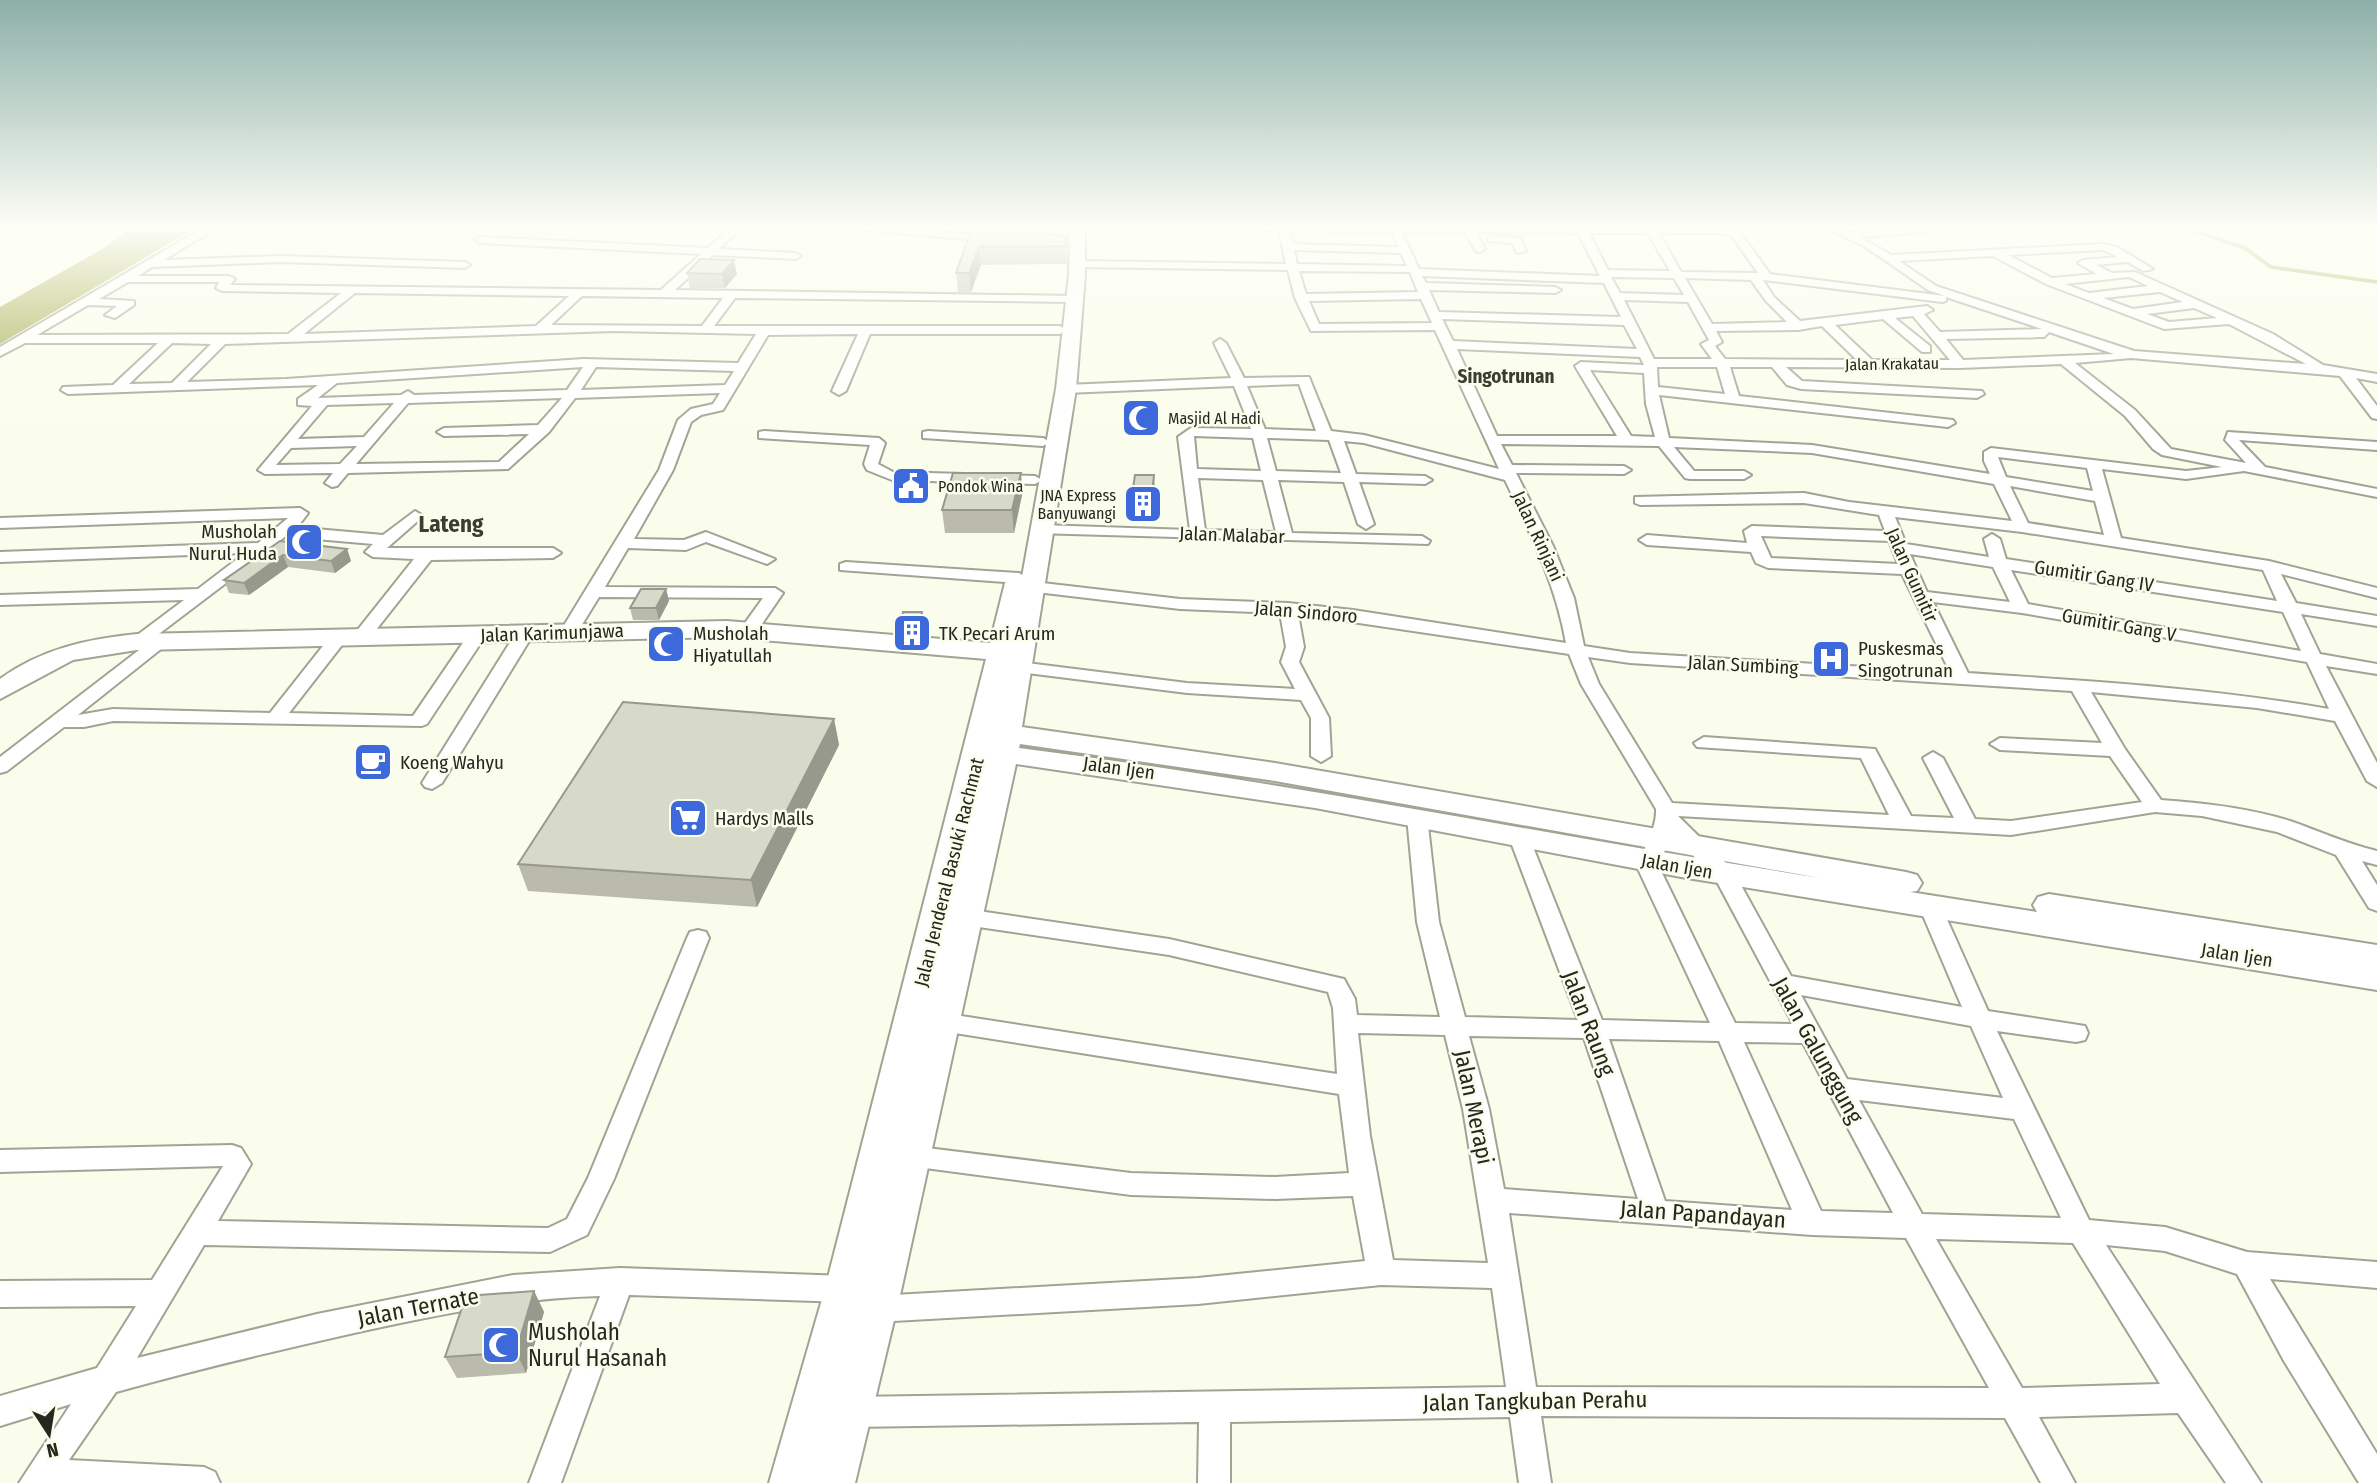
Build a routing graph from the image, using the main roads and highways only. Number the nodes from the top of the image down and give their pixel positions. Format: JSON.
{"nodes":[{"id":1,"x":1070,"y":299,"type":"joint"},
{"id":2,"x":1043,"y":457,"type":"junction"},
{"id":3,"x":1026,"y":582,"type":"junction"},
{"id":4,"x":1009,"y":659,"type":"junction"},
{"id":5,"x":0,"y":691,"type":"edge"},
{"id":6,"x":993,"y":742,"type":"junction"},
{"id":7,"x":1660,"y":833,"type":"junction"},
{"id":8,"x":2377,"y":957,"type":"edge"},
{"id":9,"x":2377,"y":978,"type":"edge"},
{"id":10,"x":792,"y":1483,"type":"edge"},
{"id":11,"x":832,"y":1483,"type":"edge"}],
"edges":[{"from":1,"to":2,"type":"main road","name":"Jalan Jenderal Basuki Rachmat"},
{"from":1,"to":2,"type":"main road","name":"Jalan Jenderal Basuki Rachmat"},
{"from":2,"to":3,"type":"main road","name":"Jalan Jenderal Basuki Rachmat"},
{"from":2,"to":3,"type":"main road","name":"Jalan Jenderal Basuki Rachmat"},
{"from":3,"to":4,"type":"main road","name":"Jalan Jenderal Basuki Rachmat"},
{"from":4,"to":5,"type":"main road","name":"Jalan Karimunjawa"},
{"from":4,"to":6,"type":"main road","name":"Jalan Jenderal Basuki Rachmat"},
{"from":6,"to":7,"type":"main road","name":"Jalan Ijen"},
{"from":6,"to":7,"type":"main road","name":"Jalan Ijen"},
{"from":6,"to":10,"type":"main road","name":"Jalan Jenderal Basuki Rachmat"},
{"from":6,"to":11,"type":"main road","name":"Jalan Jenderal Basuki Rachmat"},
{"from":7,"to":8,"type":"main road","name":"Jalan Ijen"},
{"from":7,"to":9,"type":"main road","name":"Jalan Ijen"}]}
